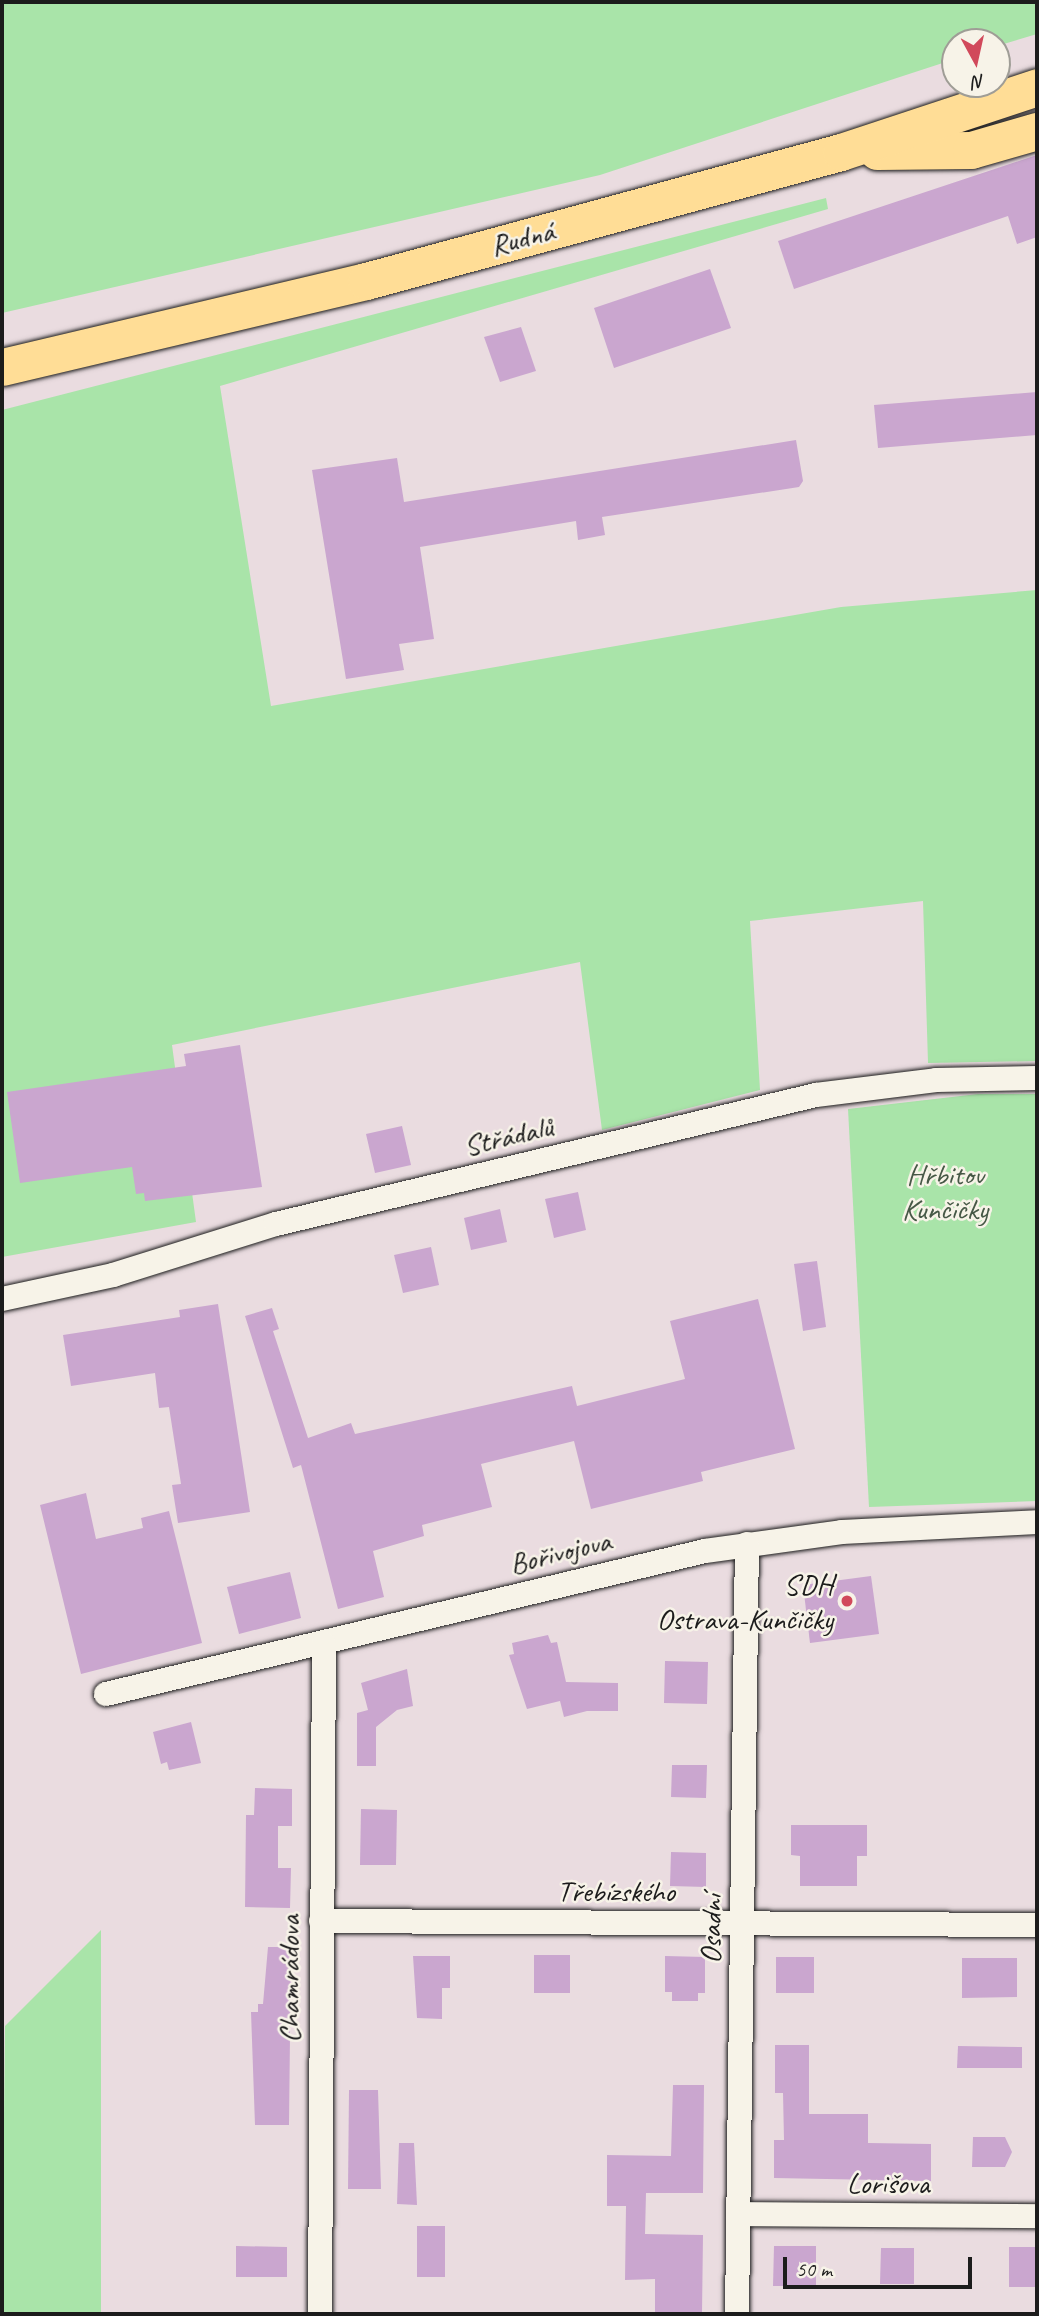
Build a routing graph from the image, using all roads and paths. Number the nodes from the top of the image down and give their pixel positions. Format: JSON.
{"nodes":[{"id":1,"x":1037,"y":87,"type":"edge"},
{"id":2,"x":1037,"y":131,"type":"edge"},
{"id":3,"x":841,"y":152,"type":"junction"},
{"id":4,"x":2,"y":367,"type":"edge"},
{"id":5,"x":1037,"y":1078,"type":"edge"},
{"id":6,"x":2,"y":1299,"type":"edge"},
{"id":7,"x":1037,"y":1522,"type":"edge"},
{"id":8,"x":747,"y":1544,"type":"junction"},
{"id":9,"x":324,"y":1644,"type":"junction"},
{"id":10,"x":106,"y":1694,"type":"dead end"},
{"id":11,"x":321,"y":1921,"type":"junction"},
{"id":12,"x":742,"y":1923,"type":"junction"},
{"id":13,"x":1037,"y":1925,"type":"edge"},
{"id":14,"x":738,"y":2214,"type":"junction"},
{"id":15,"x":1037,"y":2216,"type":"edge"},
{"id":16,"x":320,"y":2314,"type":"edge"},
{"id":17,"x":737,"y":2314,"type":"edge"}],
"edges":[{"from":1,"to":3,"type":"main road","name":"Rudná"},
{"from":2,"to":3,"type":"main road"},
{"from":3,"to":4,"type":"main road","name":"Rudná"},
{"from":5,"to":6,"type":"street","name":"Střádalů"},
{"from":7,"to":8,"type":"street","name":"Bořivojova"},
{"from":8,"to":9,"type":"street","name":"Bořivojova"},
{"from":8,"to":12,"type":"street","name":"Osadní"},
{"from":9,"to":10,"type":"street","name":"Bořivojova"},
{"from":9,"to":11,"type":"street","name":"Chamrádova"},
{"from":11,"to":12,"type":"street","name":"Třebízského"},
{"from":11,"to":16,"type":"street","name":"Chamrádova"},
{"from":12,"to":13,"type":"street","name":"Třebízského"},
{"from":12,"to":14,"type":"street","name":"Osadní"},
{"from":14,"to":15,"type":"street","name":"Lorišova"},
{"from":14,"to":17,"type":"street","name":"Osadní"}]}
